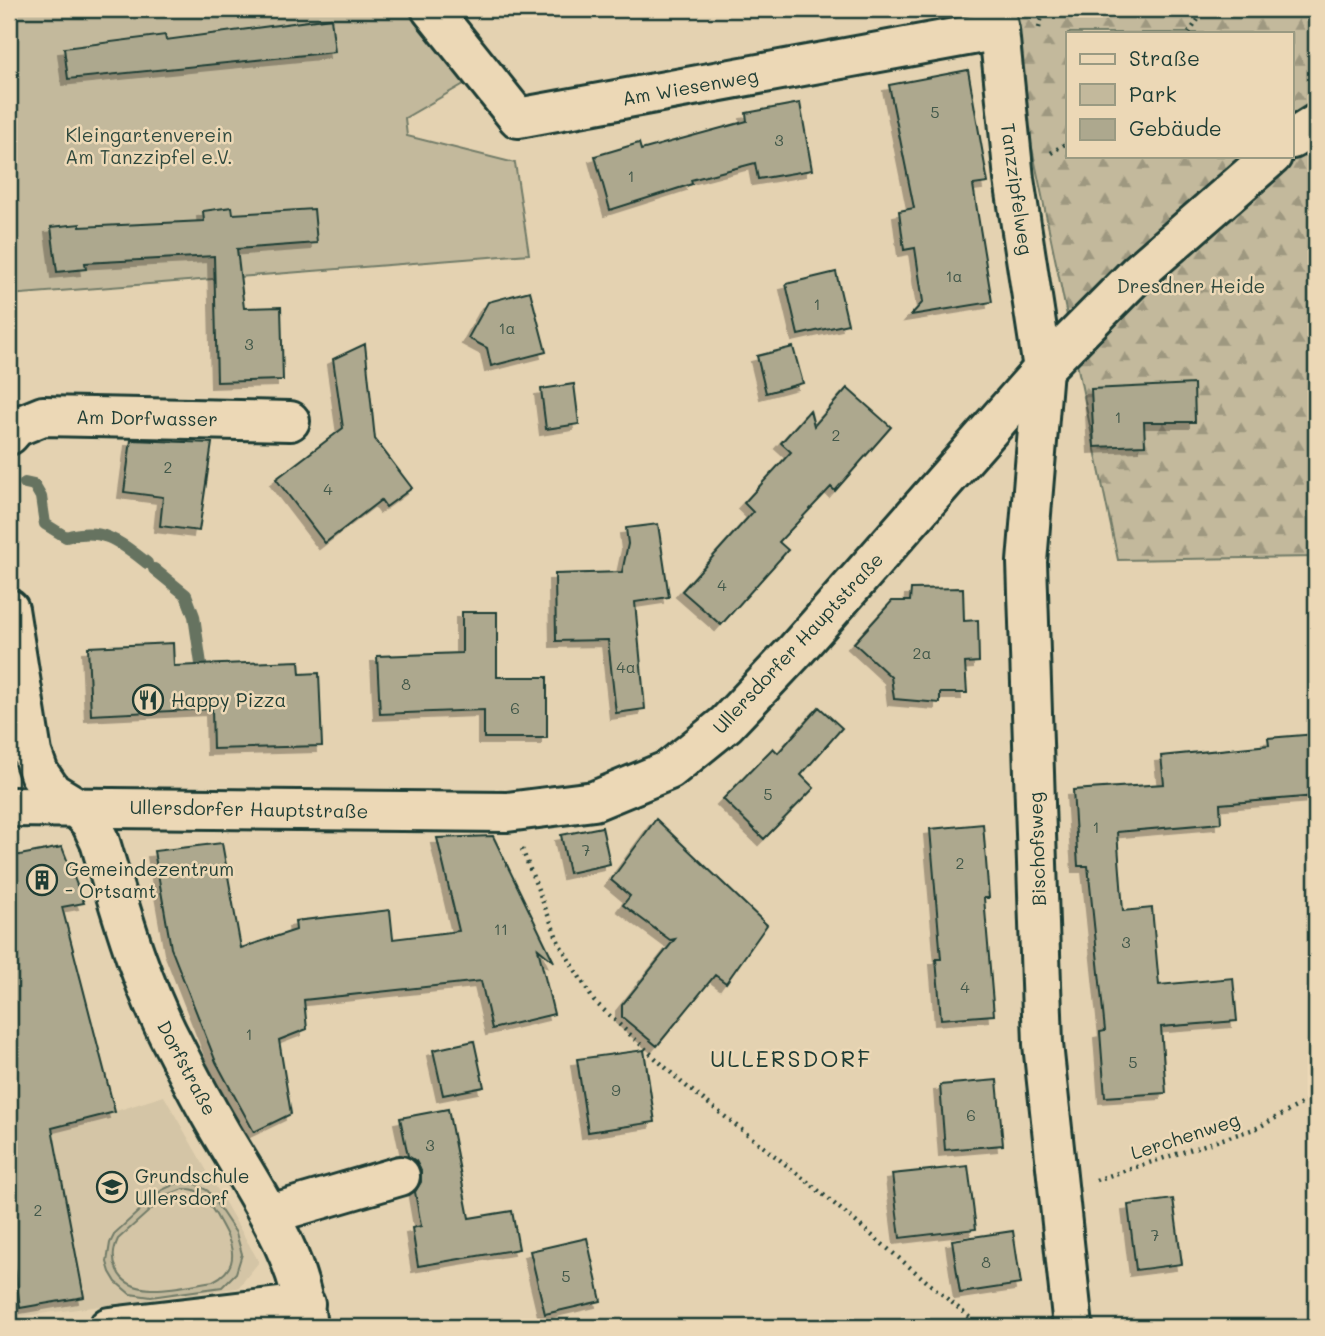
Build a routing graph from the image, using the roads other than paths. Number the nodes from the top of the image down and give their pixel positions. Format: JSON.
{"nodes":[{"id":1,"x":431,"y":9,"type":"edge"},
{"id":2,"x":996,"y":19,"type":"edge"},
{"id":3,"x":1271,"y":158,"type":"edge"},
{"id":4,"x":1043,"y":369,"type":"junction"},
{"id":5,"x":290,"y":421,"type":"dead end"},
{"id":6,"x":9,"y":435,"type":"edge"},
{"id":7,"x":9,"y":609,"type":"edge"},
{"id":8,"x":75,"y":806,"type":"junction"},
{"id":9,"x":9,"y":807,"type":"edge"},
{"id":10,"x":400,"y":1176,"type":"dead end"},
{"id":11,"x":270,"y":1214,"type":"junction"},
{"id":12,"x":306,"y":1315,"type":"edge"},
{"id":13,"x":109,"y":1327,"type":"edge"},
{"id":14,"x":1073,"y":1327,"type":"edge"}],
"edges":[{"from":1,"to":2,"type":"street","name":"Am Wiesenweg"},
{"from":2,"to":4,"type":"street","name":"Tanzzipfelweg"},
{"from":3,"to":4,"type":"street","name":"Ullersdorfer Hauptstraße"},
{"from":4,"to":8,"type":"street","name":"Ullersdorfer Hauptstraße"},
{"from":4,"to":14,"type":"street","name":"Bischofsweg"},
{"from":5,"to":6,"type":"street","name":"Am Dorfwasser"},
{"from":7,"to":8,"type":"street"},
{"from":8,"to":9,"type":"street","name":"Ullersdorfer Hauptstraße"},
{"from":8,"to":11,"type":"street","name":"Dorfstraße"},
{"from":10,"to":11,"type":"street"},
{"from":11,"to":12,"type":"street","name":"Dorfstraße"},
{"from":12,"to":13,"type":"street"}]}
